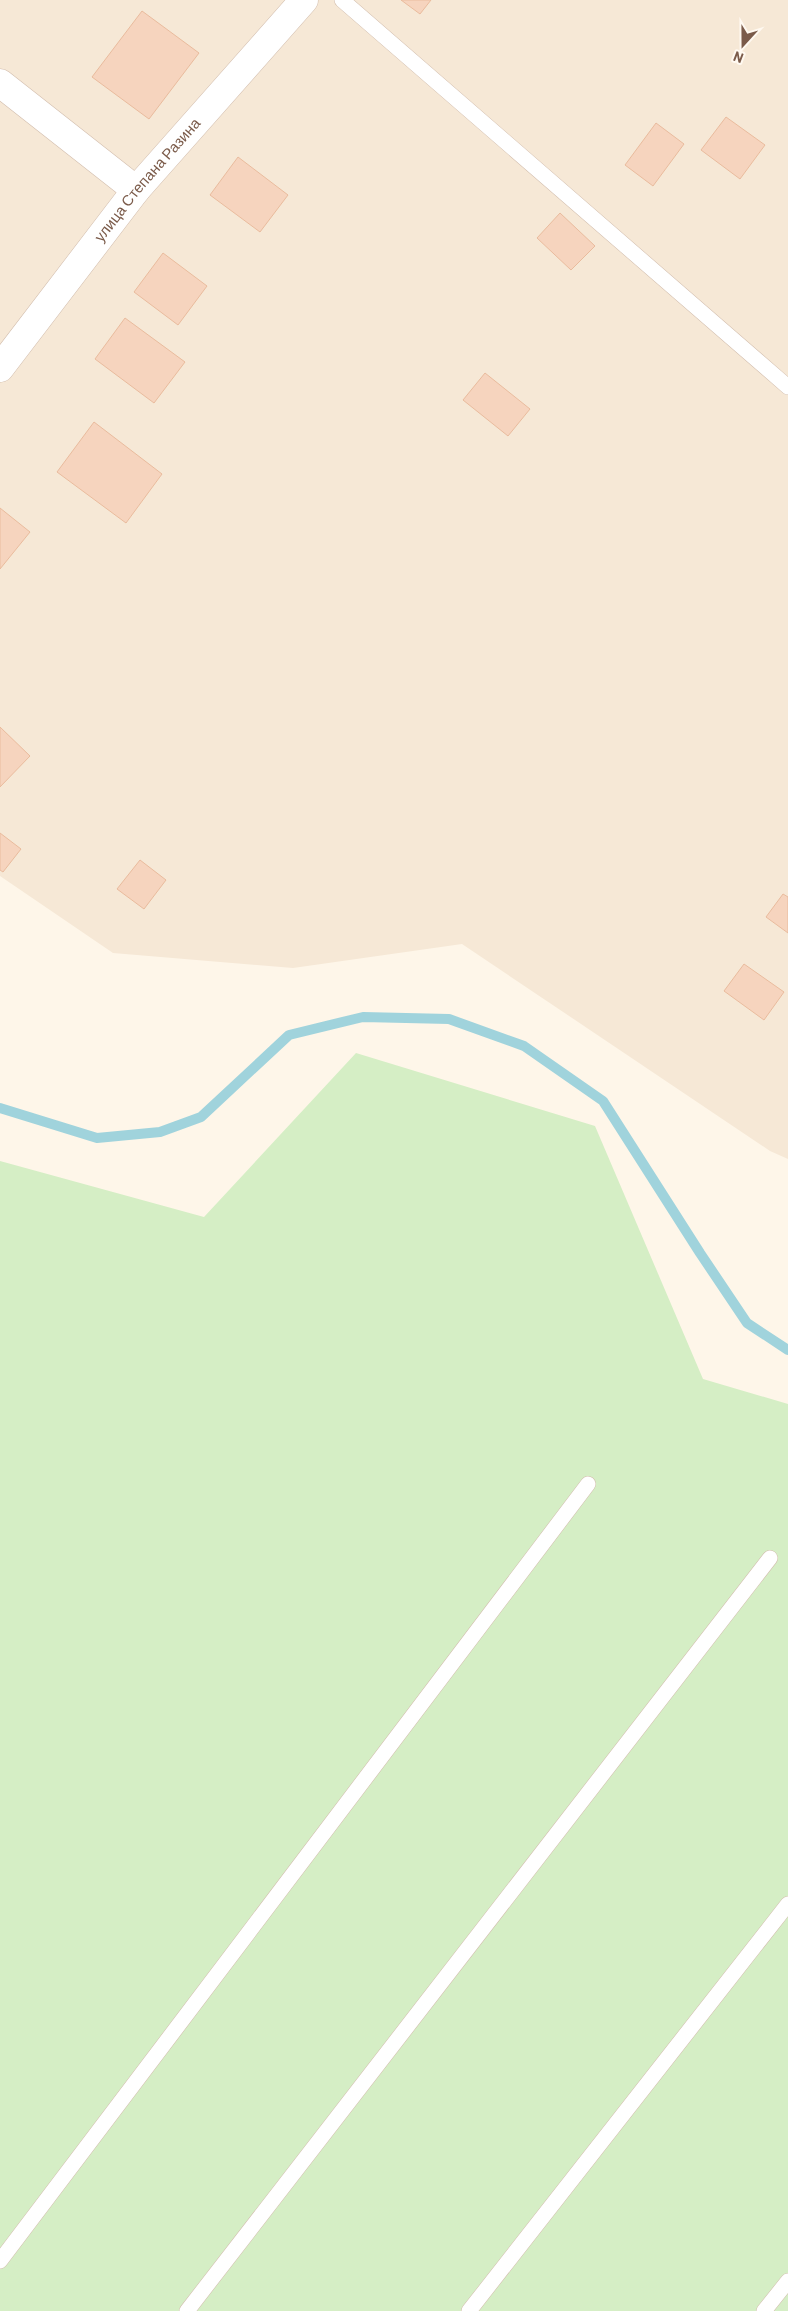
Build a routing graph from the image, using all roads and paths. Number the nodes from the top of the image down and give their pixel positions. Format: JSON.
{"nodes":[{"id":1,"x":304,"y":0,"type":"edge"},
{"id":2,"x":342,"y":0,"type":"edge"},
{"id":3,"x":0,"y":83,"type":"edge"},
{"id":4,"x":136,"y":190,"type":"junction"},
{"id":5,"x":0,"y":368,"type":"edge"},
{"id":6,"x":788,"y":387,"type":"edge"},
{"id":7,"x":588,"y":1484,"type":"dead end"},
{"id":8,"x":770,"y":1558,"type":"dead end"},
{"id":9,"x":788,"y":1904,"type":"edge"},
{"id":10,"x":0,"y":2261,"type":"edge"},
{"id":11,"x":788,"y":2280,"type":"edge"},
{"id":12,"x":187,"y":2311,"type":"edge"},
{"id":13,"x":469,"y":2311,"type":"edge"},
{"id":14,"x":764,"y":2311,"type":"edge"}],
"edges":[{"from":1,"to":4,"type":"street","name":"улица Степана Разина"},
{"from":2,"to":6,"type":"lane"},
{"from":3,"to":4,"type":"street"},
{"from":4,"to":5,"type":"street","name":"улица Степана Разина"},
{"from":7,"to":10,"type":"lane"},
{"from":8,"to":12,"type":"lane"},
{"from":9,"to":13,"type":"lane"},
{"from":11,"to":14,"type":"lane"}]}
